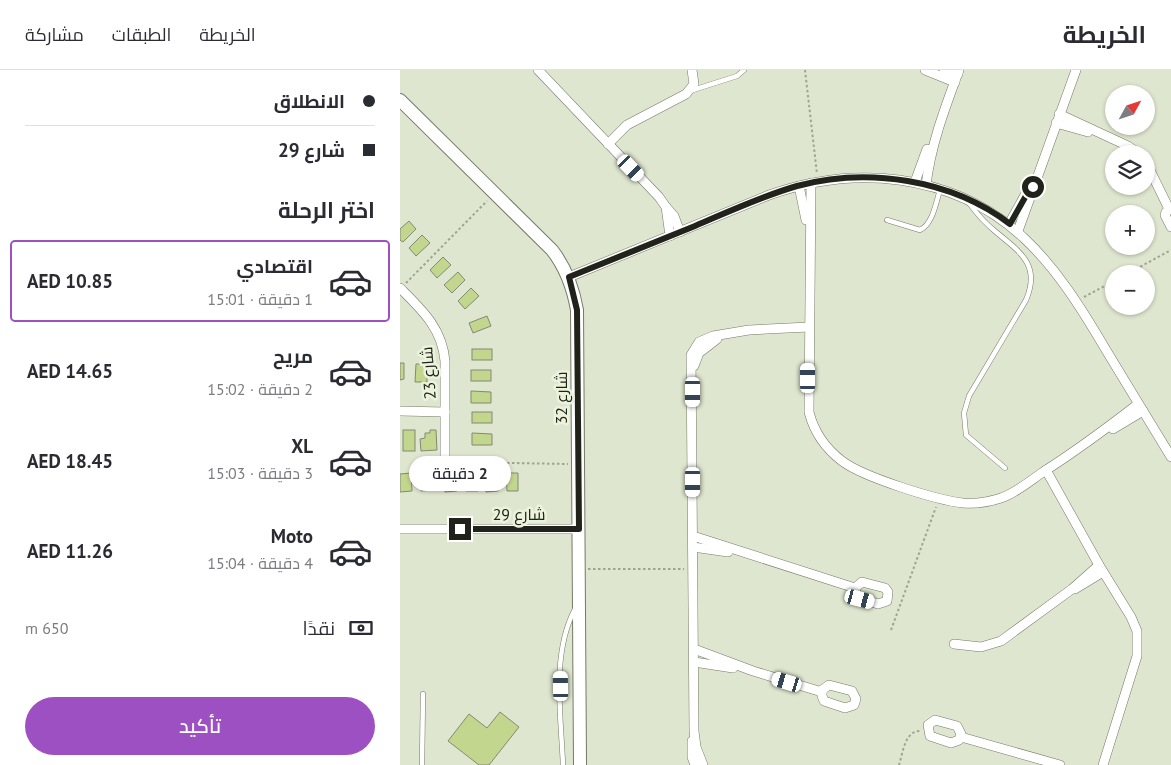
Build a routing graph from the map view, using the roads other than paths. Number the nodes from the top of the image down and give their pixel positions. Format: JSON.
{"nodes":[{"id":1,"x":538,"y":70,"type":"edge"},
{"id":2,"x":692,"y":70,"type":"edge"},
{"id":3,"x":744,"y":70,"type":"edge"},
{"id":4,"x":925,"y":70,"type":"edge"},
{"id":5,"x":944,"y":70,"type":"edge"},
{"id":6,"x":1076,"y":70,"type":"edge"},
{"id":7,"x":957,"y":75,"type":"edge"},
{"id":8,"x":689,"y":91,"type":"junction"},
{"id":9,"x":400,"y":100,"type":"edge"},
{"id":10,"x":1058,"y":118,"type":"junction"},
{"id":11,"x":938,"y":126,"type":"junction"},
{"id":12,"x":608,"y":144,"type":"junction"},
{"id":13,"x":1126,"y":145,"type":"edge"},
{"id":14,"x":1036,"y":178,"type":"junction"},
{"id":15,"x":1155,"y":180,"type":"edge"},
{"id":16,"x":814,"y":182,"type":"junction"},
{"id":17,"x":915,"y":182,"type":"junction"},
{"id":18,"x":926,"y":185,"type":"junction"},
{"id":19,"x":799,"y":186,"type":"junction"},
{"id":20,"x":941,"y":188,"type":"junction"},
{"id":21,"x":966,"y":198,"type":"junction"},
{"id":22,"x":666,"y":207,"type":"junction"},
{"id":23,"x":1170,"y":209,"type":"edge"},
{"id":24,"x":887,"y":220,"type":"dead end"},
{"id":25,"x":1010,"y":224,"type":"junction"},
{"id":26,"x":1171,"y":227,"type":"edge"},
{"id":27,"x":1018,"y":230,"type":"junction"},
{"id":28,"x":680,"y":232,"type":"junction"},
{"id":29,"x":670,"y":236,"type":"junction"},
{"id":30,"x":809,"y":237,"type":"junction"},
{"id":31,"x":569,"y":277,"type":"junction"},
{"id":32,"x":400,"y":288,"type":"edge"},
{"id":33,"x":809,"y":326,"type":"junction"},
{"id":34,"x":1141,"y":408,"type":"junction"},
{"id":35,"x":400,"y":411,"type":"edge"},
{"id":36,"x":445,"y":412,"type":"junction"},
{"id":37,"x":1171,"y":457,"type":"edge"},
{"id":38,"x":445,"y":462,"type":"road end"},
{"id":39,"x":1005,"y":468,"type":"dead end"},
{"id":40,"x":1046,"y":470,"type":"junction"},
{"id":41,"x":400,"y":529,"type":"edge"},
{"id":42,"x":579,"y":529,"type":"junction"},
{"id":43,"x":694,"y":536,"type":"junction"},
{"id":44,"x":694,"y":547,"type":"junction"},
{"id":45,"x":753,"y":556,"type":"junction"},
{"id":46,"x":1101,"y":568,"type":"junction"},
{"id":47,"x":855,"y":588,"type":"dead end"},
{"id":48,"x":579,"y":602,"type":"junction"},
{"id":49,"x":954,"y":644,"type":"dead end"},
{"id":50,"x":694,"y":649,"type":"junction"},
{"id":51,"x":694,"y":662,"type":"junction"},
{"id":52,"x":753,"y":671,"type":"junction"},
{"id":53,"x":822,"y":692,"type":"dead end"},
{"id":54,"x":423,"y":694,"type":"dead end"},
{"id":55,"x":694,"y":731,"type":"junction"},
{"id":56,"x":961,"y":737,"type":"junction"},
{"id":57,"x":422,"y":765,"type":"edge"},
{"id":58,"x":563,"y":765,"type":"edge"},
{"id":59,"x":580,"y":765,"type":"edge"},
{"id":60,"x":695,"y":765,"type":"edge"},
{"id":61,"x":703,"y":765,"type":"edge"},
{"id":62,"x":1060,"y":765,"type":"edge"},
{"id":63,"x":1103,"y":765,"type":"edge"}],
"edges":[{"from":1,"to":12,"type":"street"},
{"from":2,"to":8,"type":"street"},
{"from":3,"to":8,"type":"lane"},
{"from":4,"to":7,"type":"street"},
{"from":5,"to":7,"type":"street"},
{"from":6,"to":10,"type":"street"},
{"from":7,"to":11,"type":"street"},
{"from":8,"to":12,"type":"street"},
{"from":9,"to":31,"type":"street","name":"شارع 32"},
{"from":10,"to":13,"type":"street"},
{"from":10,"to":14,"type":"street"},
{"from":11,"to":17,"type":"street"},
{"from":11,"to":18,"type":"street"},
{"from":12,"to":22,"type":"street"},
{"from":14,"to":25,"type":"street"},
{"from":14,"to":27,"type":"street"},
{"from":15,"to":23,"type":"street"},
{"from":16,"to":17,"type":"street"},
{"from":16,"to":19,"type":"street"},
{"from":16,"to":30,"type":"street"},
{"from":17,"to":18,"type":"street"},
{"from":18,"to":20,"type":"street"},
{"from":19,"to":28,"type":"street"},
{"from":19,"to":30,"type":"street"},
{"from":20,"to":21,"type":"street"},
{"from":20,"to":24,"type":"lane"},
{"from":21,"to":25,"type":"street"},
{"from":21,"to":39,"type":"lane"},
{"from":22,"to":28,"type":"street"},
{"from":22,"to":29,"type":"street"},
{"from":23,"to":26,"type":"street"},
{"from":25,"to":27,"type":"street"},
{"from":27,"to":34,"type":"street"},
{"from":28,"to":29,"type":"street"},
{"from":29,"to":31,"type":"street"},
{"from":30,"to":33,"type":"street"},
{"from":31,"to":42,"type":"street","name":"شارع 32"},
{"from":32,"to":36,"type":"street","name":"شارع 23"},
{"from":33,"to":40,"type":"street"},
{"from":33,"to":43,"type":"street"},
{"from":34,"to":37,"type":"street"},
{"from":34,"to":40,"type":"street"},
{"from":35,"to":36,"type":"street","name":"شارع 23"},
{"from":36,"to":38,"type":"street","name":"شارع 23"},
{"from":40,"to":46,"type":"street"},
{"from":41,"to":42,"type":"street","name":"شارع 29"},
{"from":42,"to":48,"type":"street","name":"شارع 32"},
{"from":43,"to":44,"type":"street"},
{"from":43,"to":45,"type":"street"},
{"from":44,"to":45,"type":"street"},
{"from":44,"to":50,"type":"street"},
{"from":45,"to":47,"type":"street"},
{"from":46,"to":49,"type":"street"},
{"from":46,"to":63,"type":"street"},
{"from":48,"to":58,"type":"lane"},
{"from":48,"to":59,"type":"street","name":"شارع 32"},
{"from":50,"to":51,"type":"street"},
{"from":50,"to":52,"type":"street"},
{"from":51,"to":52,"type":"street"},
{"from":51,"to":55,"type":"street"},
{"from":52,"to":53,"type":"street"},
{"from":54,"to":57,"type":"lane"},
{"from":55,"to":60,"type":"street"},
{"from":55,"to":61,"type":"street"},
{"from":56,"to":56,"type":"street"},
{"from":56,"to":62,"type":"street"}]}
